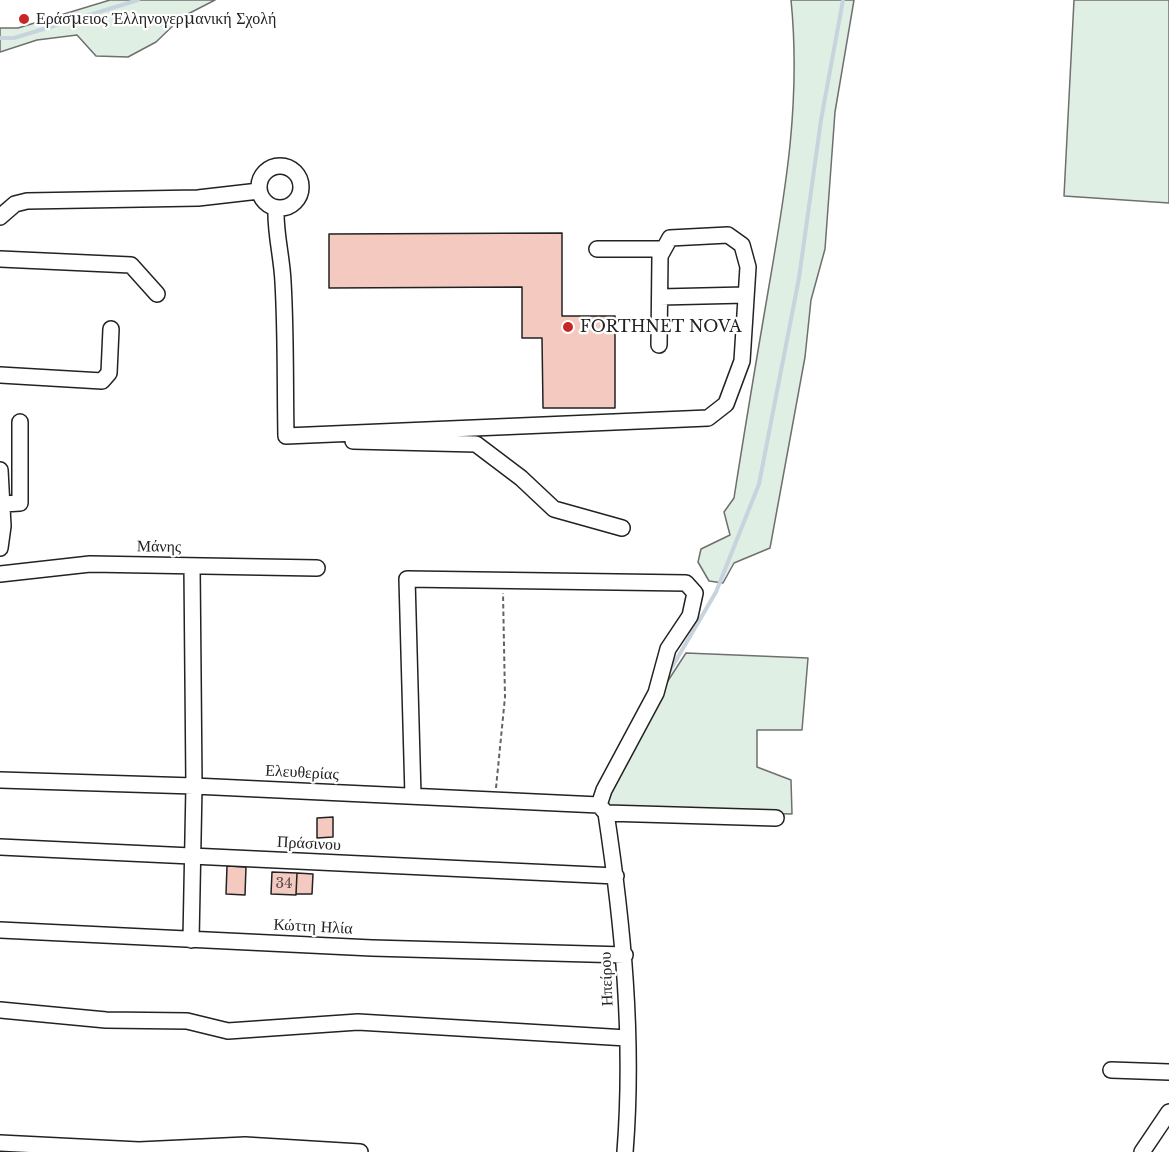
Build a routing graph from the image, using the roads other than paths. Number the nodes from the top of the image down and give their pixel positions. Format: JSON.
{"nodes":[{"id":1,"x":259,"y":191,"type":"junction"},
{"id":2,"x":276,"y":208,"type":"junction"},
{"id":3,"x":0,"y":217,"type":"edge"},
{"id":4,"x":597,"y":249,"type":"dead end"},
{"id":5,"x":664,"y":249,"type":"junction"},
{"id":6,"x":0,"y":259,"type":"edge"},
{"id":7,"x":157,"y":294,"type":"dead end"},
{"id":8,"x":746,"y":295,"type":"junction"},
{"id":9,"x":660,"y":297,"type":"junction"},
{"id":10,"x":111,"y":329,"type":"dead end"},
{"id":11,"x":659,"y":345,"type":"dead end"},
{"id":12,"x":0,"y":375,"type":"edge"},
{"id":13,"x":20,"y":422,"type":"dead end"},
{"id":14,"x":286,"y":436,"type":"junction"},
{"id":15,"x":0,"y":470,"type":"edge"},
{"id":16,"x":3,"y":504,"type":"junction"},
{"id":17,"x":622,"y":528,"type":"dead end"},
{"id":18,"x":0,"y":548,"type":"edge"},
{"id":19,"x":192,"y":566,"type":"junction"},
{"id":20,"x":317,"y":568,"type":"dead end"},
{"id":21,"x":0,"y":574,"type":"edge"},
{"id":22,"x":0,"y":780,"type":"edge"},
{"id":23,"x":194,"y":786,"type":"junction"},
{"id":24,"x":413,"y":796,"type":"junction"},
{"id":25,"x":602,"y":808,"type":"junction"},
{"id":26,"x":776,"y":818,"type":"dead end"},
{"id":27,"x":0,"y":847,"type":"edge"},
{"id":28,"x":191,"y":855,"type":"junction"},
{"id":29,"x":616,"y":876,"type":"junction"},
{"id":30,"x":0,"y":930,"type":"edge"},
{"id":31,"x":191,"y":940,"type":"junction"},
{"id":32,"x":625,"y":955,"type":"junction"},
{"id":33,"x":0,"y":1010,"type":"edge"},
{"id":34,"x":627,"y":1038,"type":"junction"},
{"id":35,"x":1111,"y":1070,"type":"dead end"},
{"id":36,"x":1169,"y":1072,"type":"edge"},
{"id":37,"x":1169,"y":1112,"type":"edge"},
{"id":38,"x":0,"y":1143,"type":"edge"},
{"id":39,"x":360,"y":1152,"type":"edge"},
{"id":40,"x":625,"y":1152,"type":"edge"},
{"id":41,"x":1142,"y":1152,"type":"edge"}],
"edges":[{"from":1,"to":2,"type":"street"},
{"from":1,"to":2,"type":"street"},
{"from":1,"to":3,"type":"street"},
{"from":2,"to":14,"type":"street"},
{"from":4,"to":5,"type":"street"},
{"from":5,"to":8,"type":"street"},
{"from":5,"to":9,"type":"street"},
{"from":6,"to":7,"type":"street"},
{"from":8,"to":9,"type":"street"},
{"from":8,"to":14,"type":"street"},
{"from":9,"to":11,"type":"street"},
{"from":10,"to":12,"type":"street"},
{"from":13,"to":16,"type":"street"},
{"from":14,"to":17,"type":"street"},
{"from":15,"to":16,"type":"street"},
{"from":16,"to":18,"type":"street"},
{"from":19,"to":20,"type":"street","name":"Μάνης"},
{"from":19,"to":21,"type":"street","name":"Μάνης"},
{"from":19,"to":23,"type":"street"},
{"from":22,"to":23,"type":"street","name":"Ελευθερίας"},
{"from":23,"to":24,"type":"street","name":"Ελευθερίας"},
{"from":23,"to":28,"type":"street"},
{"from":24,"to":25,"type":"street","name":"Ελευθερίας"},
{"from":24,"to":25,"type":"street"},
{"from":25,"to":26,"type":"street","name":"Ελευθερίας"},
{"from":25,"to":29,"type":"street","name":"Ηπείρου"},
{"from":27,"to":28,"type":"street","name":"Πράσινου"},
{"from":28,"to":29,"type":"street","name":"Πράσινου"},
{"from":28,"to":31,"type":"street"},
{"from":29,"to":32,"type":"street","name":"Ηπείρου"},
{"from":30,"to":31,"type":"street","name":"Κώττη Ηλία"},
{"from":31,"to":32,"type":"street","name":"Κώττη Ηλία"},
{"from":32,"to":34,"type":"street","name":"Ηπείρου"},
{"from":33,"to":34,"type":"street"},
{"from":34,"to":40,"type":"street","name":"Ηπείρου"},
{"from":35,"to":36,"type":"street"},
{"from":37,"to":41,"type":"street"},
{"from":38,"to":39,"type":"street"}]}
